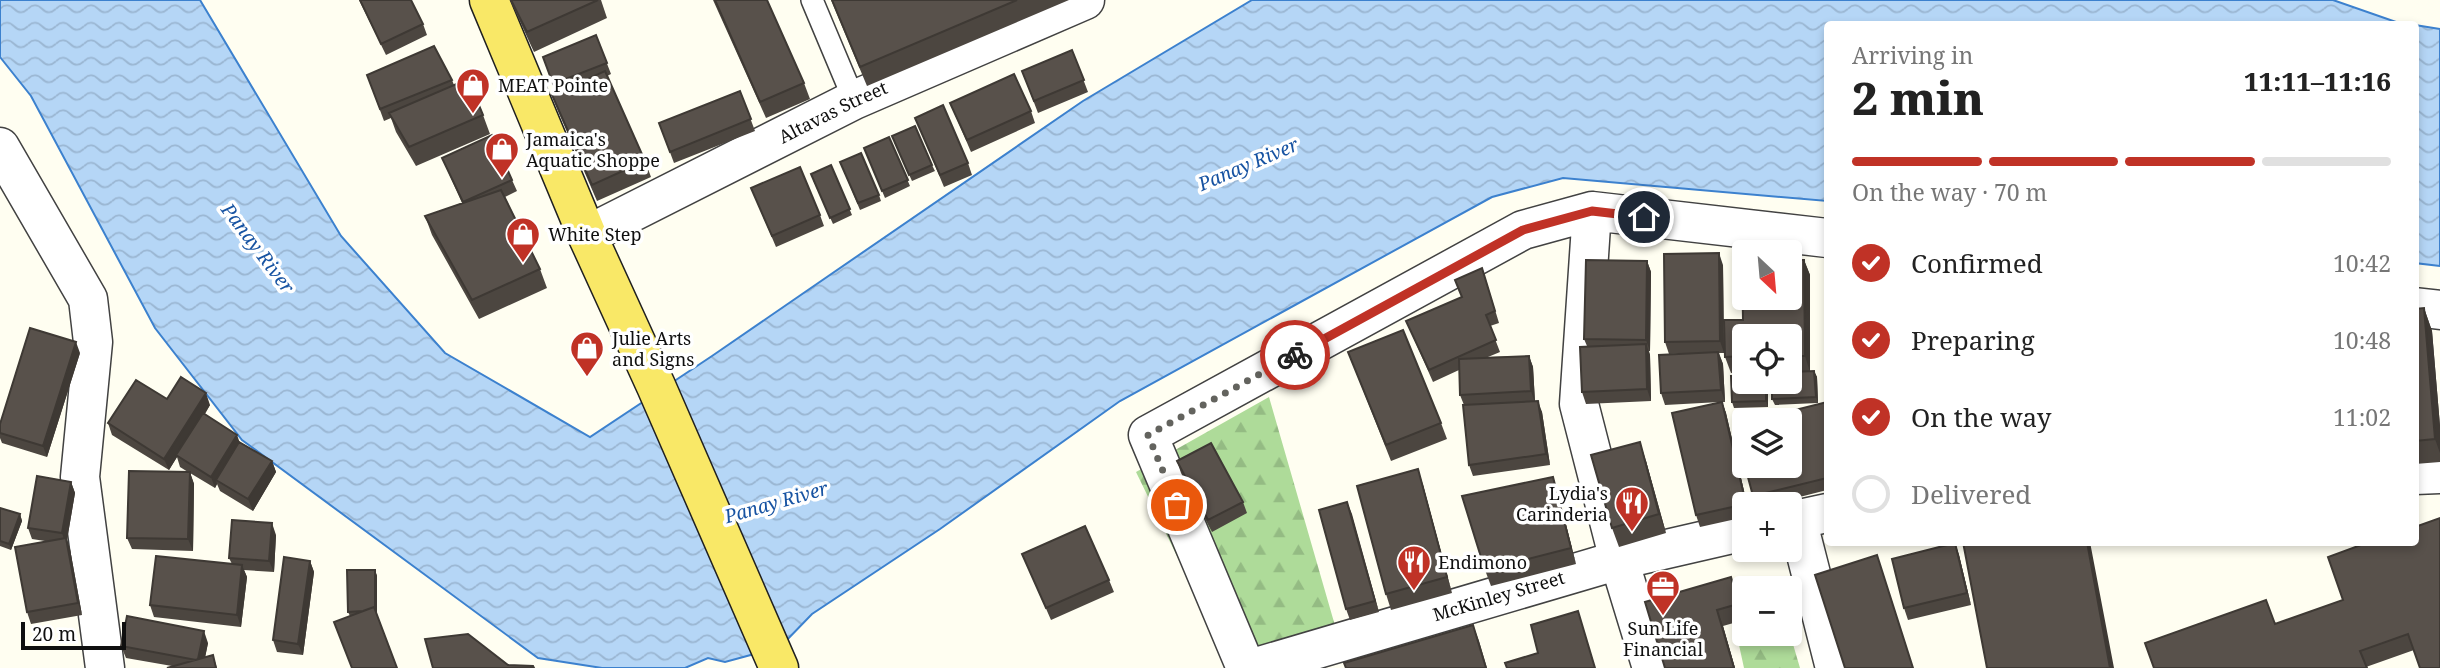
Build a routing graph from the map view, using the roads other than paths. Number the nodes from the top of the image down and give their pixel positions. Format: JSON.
{"nodes":[{"id":1,"x":489,"y":0,"type":"edge"},
{"id":2,"x":812,"y":0,"type":"edge"},
{"id":3,"x":1085,"y":0,"type":"edge"},
{"id":4,"x":854,"y":100,"type":"junction"},
{"id":5,"x":0,"y":147,"type":"edge"},
{"id":6,"x":1592,"y":211,"type":"junction"},
{"id":7,"x":587,"y":235,"type":"junction"},
{"id":8,"x":1824,"y":238,"type":"edge"},
{"id":9,"x":2419,"y":307,"type":"edge"},
{"id":10,"x":2440,"y":310,"type":"edge"},
{"id":11,"x":2440,"y":474,"type":"edge"},
{"id":12,"x":2419,"y":475,"type":"edge"},
{"id":13,"x":1805,"y":518,"type":"edge"},
{"id":14,"x":1732,"y":534,"type":"edge"},
{"id":15,"x":1619,"y":560,"type":"junction"},
{"id":16,"x":776,"y":662,"type":"edge"},
{"id":17,"x":105,"y":668,"type":"edge"},
{"id":18,"x":1245,"y":668,"type":"edge"},
{"id":19,"x":1253,"y":668,"type":"edge"},
{"id":20,"x":1652,"y":668,"type":"edge"},
{"id":21,"x":1835,"y":668,"type":"edge"}],
"edges":[{"from":1,"to":7,"type":"main road"},
{"from":2,"to":4,"type":"lane"},
{"from":3,"to":4,"type":"street","name":"Altavas Street"},
{"from":4,"to":7,"type":"street","name":"Altavas Street"},
{"from":5,"to":17,"type":"street"},
{"from":6,"to":8,"type":"street"},
{"from":6,"to":15,"type":"street"},
{"from":6,"to":18,"type":"street"},
{"from":7,"to":16,"type":"main road"},
{"from":9,"to":10,"type":"street"},
{"from":11,"to":12,"type":"street"},
{"from":13,"to":21,"type":"street"},
{"from":14,"to":15,"type":"street","name":"McKinley Street"},
{"from":15,"to":19,"type":"street","name":"McKinley Street"},
{"from":15,"to":20,"type":"street"}]}
